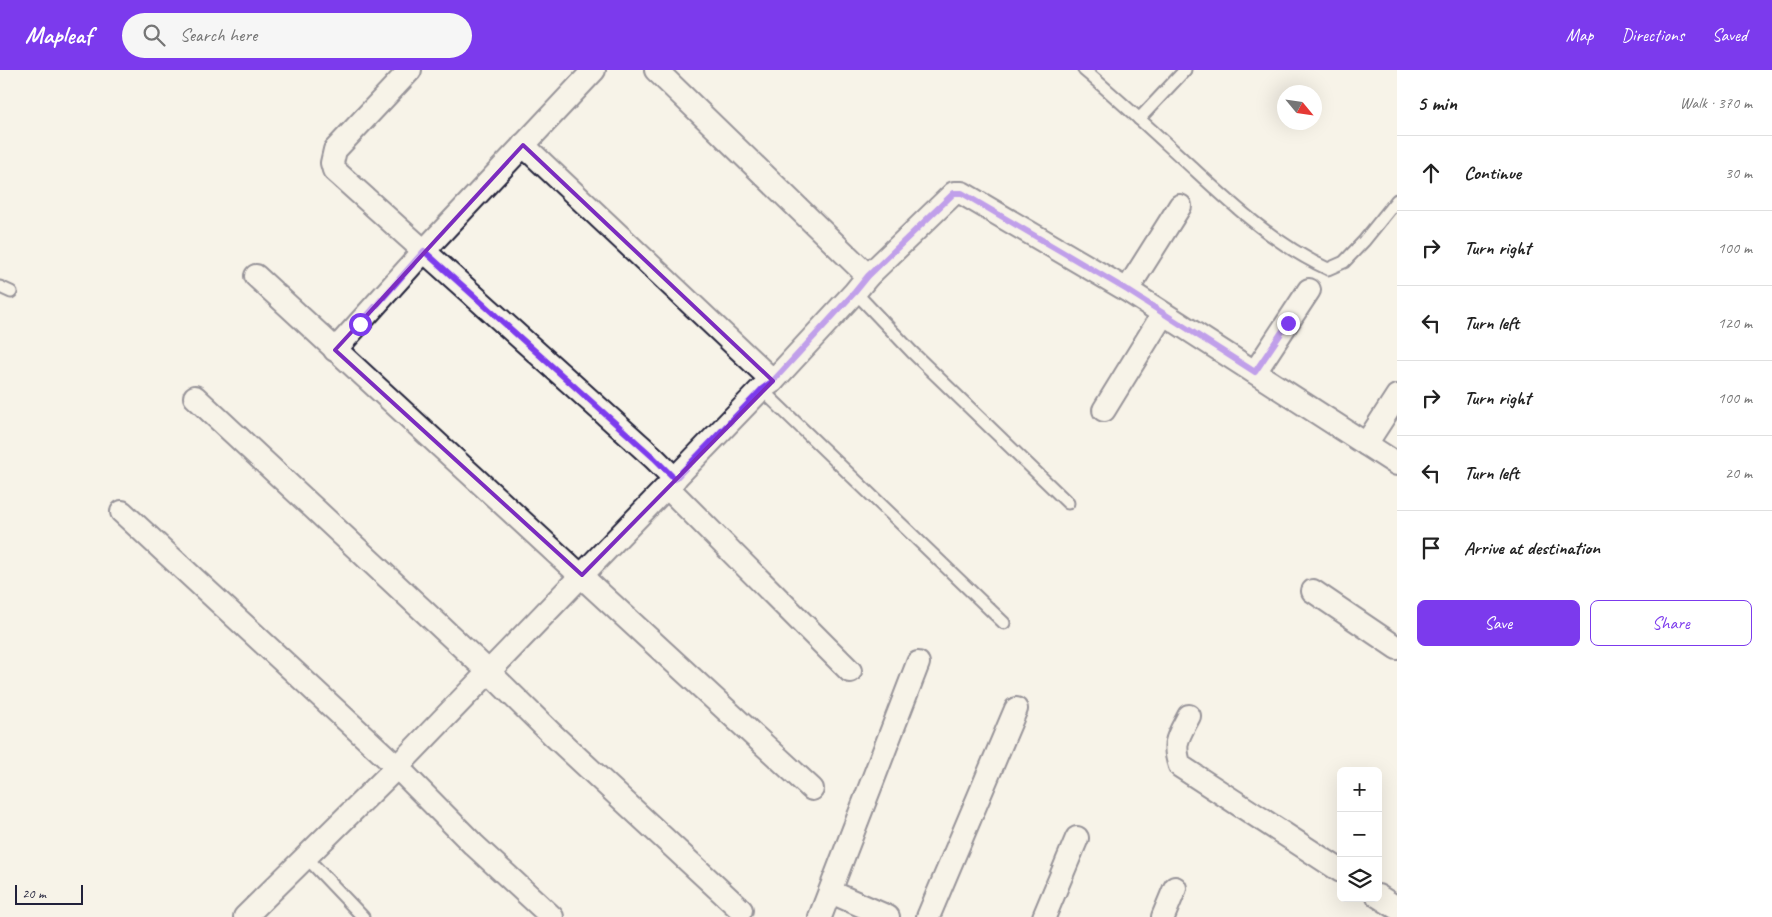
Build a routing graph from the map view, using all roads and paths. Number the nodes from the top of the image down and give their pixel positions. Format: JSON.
{"nodes":[{"id":1,"x":410,"y":70,"type":"edge"},
{"id":2,"x":594,"y":70,"type":"edge"},
{"id":3,"x":656,"y":70,"type":"edge"},
{"id":4,"x":1084,"y":70,"type":"edge"},
{"id":5,"x":1185,"y":70,"type":"edge"},
{"id":6,"x":1139,"y":119,"type":"junction"},
{"id":7,"x":523,"y":146,"type":"junction"},
{"id":8,"x":1397,"y":200,"type":"edge"},
{"id":9,"x":1180,"y":206,"type":"dead end"},
{"id":10,"x":424,"y":251,"type":"junction"},
{"id":11,"x":256,"y":276,"type":"dead end"},
{"id":12,"x":861,"y":284,"type":"junction"},
{"id":13,"x":1127,"y":290,"type":"junction"},
{"id":14,"x":1309,"y":290,"type":"dead end"},
{"id":15,"x":1163,"y":314,"type":"junction"},
{"id":16,"x":335,"y":350,"type":"junction"},
{"id":17,"x":1255,"y":372,"type":"junction"},
{"id":18,"x":767,"y":385,"type":"junction"},
{"id":19,"x":1397,"y":396,"type":"edge"},
{"id":20,"x":195,"y":397,"type":"dead end"},
{"id":21,"x":1104,"y":410,"type":"dead end"},
{"id":22,"x":1366,"y":444,"type":"junction"},
{"id":23,"x":1397,"y":464,"type":"edge"},
{"id":24,"x":671,"y":483,"type":"junction"},
{"id":25,"x":1068,"y":502,"type":"dead end"},
{"id":26,"x":122,"y":512,"type":"dead end"},
{"id":27,"x":582,"y":575,"type":"junction"},
{"id":28,"x":1313,"y":591,"type":"dead end"},
{"id":29,"x":1004,"y":624,"type":"dead end"},
{"id":30,"x":1397,"y":648,"type":"edge"},
{"id":31,"x":918,"y":663,"type":"dead end"},
{"id":32,"x":850,"y":671,"type":"dead end"},
{"id":33,"x":489,"y":672,"type":"junction"},
{"id":34,"x":1016,"y":709,"type":"dead end"},
{"id":35,"x":1189,"y":716,"type":"dead end"},
{"id":36,"x":397,"y":767,"type":"junction"},
{"id":37,"x":812,"y":789,"type":"dead end"},
{"id":38,"x":1077,"y":838,"type":"dead end"},
{"id":39,"x":306,"y":857,"type":"junction"},
{"id":40,"x":1337,"y":868,"type":"edge"},
{"id":41,"x":1175,"y":888,"type":"dead end"},
{"id":42,"x":831,"y":892,"type":"junction"},
{"id":43,"x":1382,"y":899,"type":"edge"},
{"id":44,"x":1397,"y":908,"type":"edge"},
{"id":45,"x":741,"y":910,"type":"dead end"},
{"id":46,"x":245,"y":917,"type":"edge"},
{"id":47,"x":363,"y":917,"type":"edge"},
{"id":48,"x":552,"y":917,"type":"edge"},
{"id":49,"x":820,"y":917,"type":"edge"},
{"id":50,"x":888,"y":917,"type":"edge"},
{"id":51,"x":928,"y":917,"type":"edge"},
{"id":52,"x":1044,"y":917,"type":"edge"},
{"id":53,"x":1163,"y":917,"type":"edge"}],
"edges":[{"from":1,"to":10,"type":"street"},
{"from":2,"to":7,"type":"street"},
{"from":3,"to":12,"type":"street"},
{"from":4,"to":6,"type":"lane"},
{"from":5,"to":6,"type":"lane"},
{"from":6,"to":8,"type":"lane"},
{"from":7,"to":10,"type":"street"},
{"from":7,"to":18,"type":"street"},
{"from":9,"to":13,"type":"street"},
{"from":10,"to":16,"type":"street"},
{"from":10,"to":24,"type":"street"},
{"from":11,"to":16,"type":"street"},
{"from":12,"to":13,"type":"street"},
{"from":12,"to":18,"type":"street"},
{"from":12,"to":25,"type":"lane"},
{"from":13,"to":15,"type":"street"},
{"from":14,"to":17,"type":"street"},
{"from":15,"to":17,"type":"street"},
{"from":15,"to":21,"type":"street"},
{"from":16,"to":27,"type":"street"},
{"from":17,"to":22,"type":"street"},
{"from":18,"to":24,"type":"street"},
{"from":18,"to":29,"type":"lane"},
{"from":19,"to":22,"type":"street"},
{"from":20,"to":33,"type":"street"},
{"from":22,"to":23,"type":"street"},
{"from":24,"to":27,"type":"street"},
{"from":24,"to":32,"type":"street"},
{"from":26,"to":36,"type":"street"},
{"from":27,"to":33,"type":"street"},
{"from":27,"to":37,"type":"street"},
{"from":28,"to":30,"type":"street"},
{"from":31,"to":42,"type":"street"},
{"from":33,"to":36,"type":"street"},
{"from":33,"to":45,"type":"street"},
{"from":34,"to":51,"type":"street"},
{"from":35,"to":40,"type":"street"},
{"from":36,"to":39,"type":"street"},
{"from":36,"to":48,"type":"street"},
{"from":38,"to":52,"type":"street"},
{"from":39,"to":46,"type":"street"},
{"from":39,"to":47,"type":"lane"},
{"from":41,"to":53,"type":"street"},
{"from":42,"to":49,"type":"street"},
{"from":42,"to":50,"type":"street"},
{"from":43,"to":44,"type":"street"}]}
